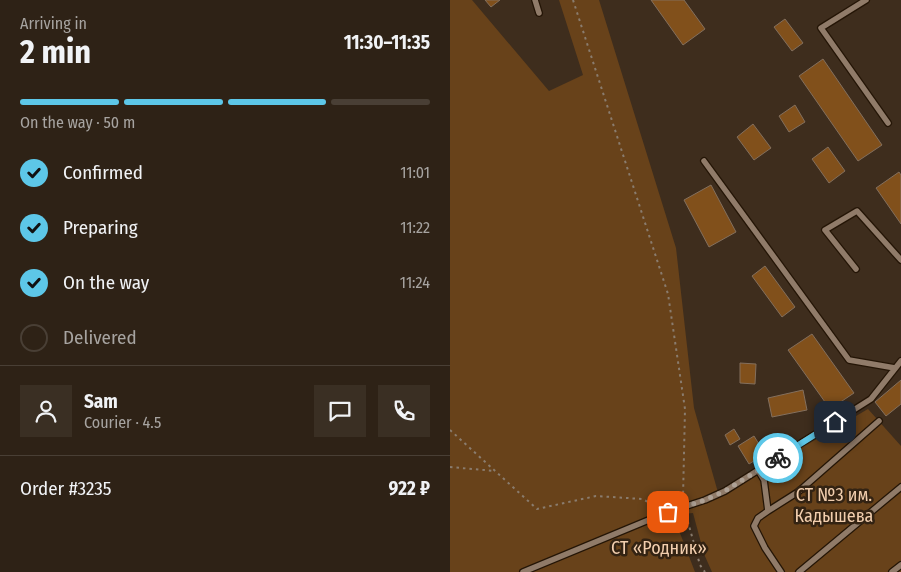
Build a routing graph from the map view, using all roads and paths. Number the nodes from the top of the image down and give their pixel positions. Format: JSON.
{"nodes":[{"id":1,"x":534,"y":0,"type":"edge"},
{"id":2,"x":573,"y":0,"type":"edge"},
{"id":3,"x":866,"y":0,"type":"edge"},
{"id":4,"x":539,"y":13,"type":"dead end"},
{"id":5,"x":888,"y":123,"type":"dead end"},
{"id":6,"x":704,"y":162,"type":"dead end"},
{"id":7,"x":901,"y":260,"type":"edge"},
{"id":8,"x":856,"y":269,"type":"dead end"},
{"id":9,"x":901,"y":361,"type":"edge"},
{"id":10,"x":895,"y":368,"type":"junction"},
{"id":11,"x":879,"y":421,"type":"dead end"},
{"id":12,"x":450,"y":430,"type":"edge"},
{"id":13,"x":450,"y":467,"type":"edge"},
{"id":14,"x":758,"y":470,"type":"junction"},
{"id":15,"x":495,"y":471,"type":"junction"},
{"id":16,"x":901,"y":487,"type":"edge"},
{"id":17,"x":683,"y":507,"type":"junction"},
{"id":18,"x":768,"y":511,"type":"junction"},
{"id":19,"x":668,"y":512,"type":"junction"},
{"id":20,"x":901,"y":565,"type":"edge"},
{"id":21,"x":523,"y":572,"type":"edge"},
{"id":22,"x":704,"y":572,"type":"edge"},
{"id":23,"x":781,"y":572,"type":"edge"},
{"id":24,"x":799,"y":572,"type":"edge"},
{"id":25,"x":892,"y":572,"type":"edge"}],
"edges":[{"from":1,"to":4,"type":"lane"},
{"from":2,"to":17,"type":"path"},
{"from":3,"to":5,"type":"lane"},
{"from":6,"to":10,"type":"lane"},
{"from":7,"to":8,"type":"lane"},
{"from":9,"to":10,"type":"lane"},
{"from":10,"to":14,"type":"lane"},
{"from":11,"to":18,"type":"lane"},
{"from":12,"to":15,"type":"path"},
{"from":13,"to":15,"type":"path"},
{"from":14,"to":17,"type":"lane"},
{"from":14,"to":18,"type":"lane"},
{"from":15,"to":19,"type":"path"},
{"from":16,"to":24,"type":"lane"},
{"from":17,"to":19,"type":"lane"},
{"from":17,"to":22,"type":"path"},
{"from":18,"to":23,"type":"lane"},
{"from":19,"to":21,"type":"lane"},
{"from":20,"to":25,"type":"lane"}]}
